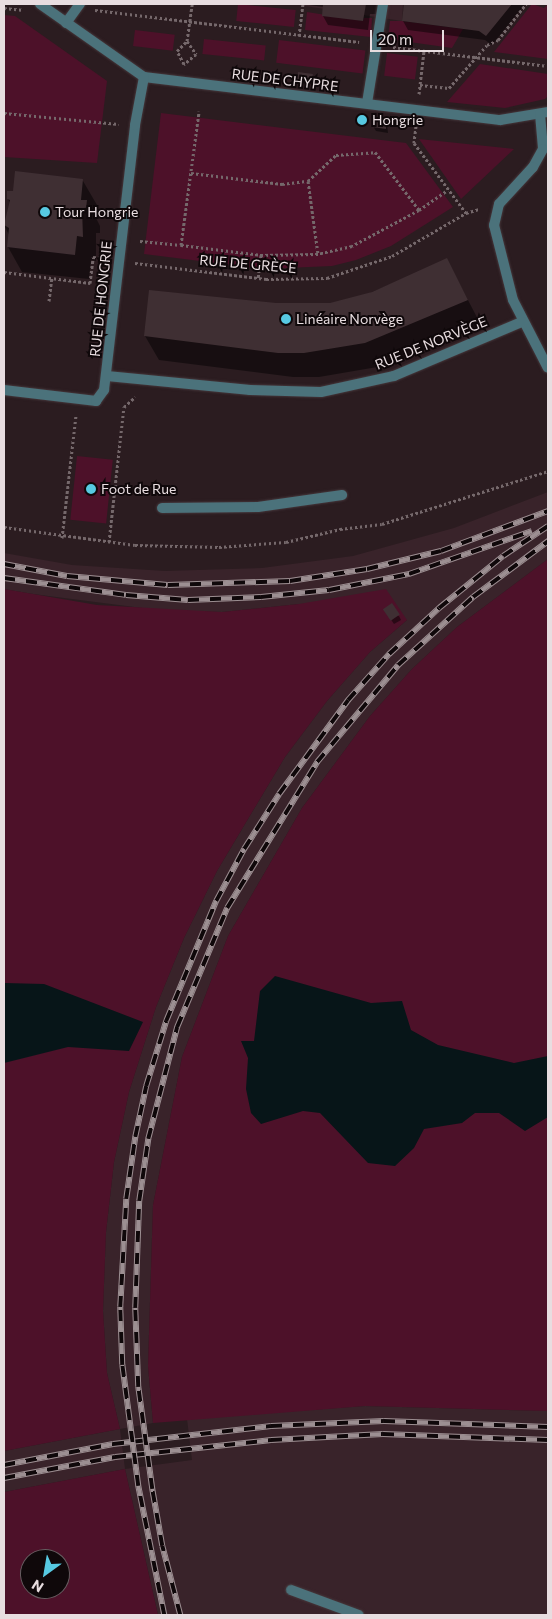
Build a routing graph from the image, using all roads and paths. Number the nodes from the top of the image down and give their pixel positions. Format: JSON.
{"nodes":[{"id":1,"x":40,"y":4,"type":"edge"},
{"id":2,"x":192,"y":4,"type":"edge"},
{"id":3,"x":303,"y":4,"type":"edge"},
{"id":4,"x":383,"y":4,"type":"edge"},
{"id":5,"x":526,"y":4,"type":"edge"},
{"id":6,"x":80,"y":6,"type":"edge"},
{"id":7,"x":4,"y":8,"type":"edge"},
{"id":8,"x":24,"y":10,"type":"dead end"},
{"id":9,"x":190,"y":22,"type":"junction"},
{"id":10,"x":66,"y":23,"type":"junction"},
{"id":11,"x":299,"y":36,"type":"junction"},
{"id":12,"x":187,"y":41,"type":"junction"},
{"id":13,"x":377,"y":45,"type":"junction"},
{"id":14,"x":424,"y":51,"type":"junction"},
{"id":15,"x":477,"y":57,"type":"junction"},
{"id":16,"x":548,"y":66,"type":"edge"},
{"id":17,"x":144,"y":77,"type":"junction"},
{"id":18,"x":420,"y":85,"type":"junction"},
{"id":19,"x":419,"y":97,"type":"dead end"},
{"id":20,"x":367,"y":103,"type":"junction"},
{"id":21,"x":199,"y":111,"type":"dead end"},
{"id":22,"x":4,"y":113,"type":"edge"},
{"id":23,"x":544,"y":113,"type":"edge"},
{"id":24,"x":122,"y":124,"type":"dead end"},
{"id":25,"x":416,"y":124,"type":"dead end"},
{"id":26,"x":191,"y":173,"type":"junction"},
{"id":27,"x":308,"y":180,"type":"junction"},
{"id":28,"x":448,"y":190,"type":"junction"},
{"id":29,"x":499,"y":204,"type":"junction"},
{"id":30,"x":419,"y":210,"type":"junction"},
{"id":31,"x":466,"y":213,"type":"junction"},
{"id":32,"x":140,"y":241,"type":"dead end"},
{"id":33,"x":181,"y":245,"type":"junction"},
{"id":34,"x":318,"y":254,"type":"junction"},
{"id":35,"x":261,"y":255,"type":"junction"},
{"id":36,"x":105,"y":258,"type":"dead end"},
{"id":37,"x":129,"y":262,"type":"dead end"},
{"id":38,"x":4,"y":272,"type":"edge"},
{"id":39,"x":52,"y":278,"type":"junction"},
{"id":40,"x":258,"y":278,"type":"junction"},
{"id":41,"x":49,"y":301,"type":"dead end"},
{"id":42,"x":522,"y":322,"type":"junction"},
{"id":43,"x":548,"y":368,"type":"edge"},
{"id":44,"x":107,"y":376,"type":"junction"},
{"id":45,"x":4,"y":390,"type":"edge"},
{"id":46,"x":136,"y":395,"type":"dead end"},
{"id":47,"x":74,"y":411,"type":"dead end"},
{"id":48,"x":548,"y":471,"type":"edge"},
{"id":49,"x":342,"y":495,"type":"dead end"},
{"id":50,"x":162,"y":508,"type":"dead end"},
{"id":51,"x":4,"y":527,"type":"edge"},
{"id":52,"x":62,"y":538,"type":"junction"},
{"id":53,"x":109,"y":542,"type":"junction"},
{"id":54,"x":290,"y":1590,"type":"dead end"},
{"id":55,"x":358,"y":1615,"type":"edge"}],
"edges":[{"from":1,"to":10,"type":"street","name":"RUE DE CHYPRE"},
{"from":2,"to":9,"type":"path"},
{"from":3,"to":11,"type":"path"},
{"from":4,"to":13,"type":"street"},
{"from":5,"to":15,"type":"path"},
{"from":6,"to":9,"type":"path"},
{"from":6,"to":10,"type":"street"},
{"from":7,"to":8,"type":"path"},
{"from":9,"to":11,"type":"path"},
{"from":9,"to":12,"type":"path"},
{"from":10,"to":17,"type":"street","name":"RUE DE CHYPRE"},
{"from":11,"to":13,"type":"path"},
{"from":12,"to":12,"type":"path"},
{"from":13,"to":14,"type":"path"},
{"from":13,"to":20,"type":"street"},
{"from":14,"to":15,"type":"path"},
{"from":14,"to":18,"type":"path"},
{"from":15,"to":16,"type":"path"},
{"from":15,"to":18,"type":"path"},
{"from":17,"to":20,"type":"street","name":"RUE DE CHYPRE"},
{"from":17,"to":44,"type":"street","name":"RUE DE HONGRIE"},
{"from":18,"to":19,"type":"path"},
{"from":20,"to":23,"type":"street","name":"RUE DE CHYPRE"},
{"from":21,"to":26,"type":"path"},
{"from":22,"to":24,"type":"path"},
{"from":23,"to":29,"type":"street"},
{"from":25,"to":28,"type":"path"},
{"from":26,"to":27,"type":"path"},
{"from":26,"to":33,"type":"path"},
{"from":27,"to":30,"type":"path"},
{"from":27,"to":34,"type":"path"},
{"from":28,"to":30,"type":"path"},
{"from":28,"to":31,"type":"path"},
{"from":29,"to":31,"type":"path","name":"RUE DE GRÈCE"},
{"from":29,"to":42,"type":"street"},
{"from":30,"to":34,"type":"path"},
{"from":31,"to":40,"type":"path","name":"RUE DE GRÈCE"},
{"from":32,"to":33,"type":"path"},
{"from":33,"to":35,"type":"path"},
{"from":34,"to":35,"type":"path"},
{"from":35,"to":40,"type":"path"},
{"from":36,"to":39,"type":"path"},
{"from":37,"to":40,"type":"path","name":"RUE DE GRÈCE"},
{"from":38,"to":39,"type":"path"},
{"from":39,"to":41,"type":"path"},
{"from":42,"to":43,"type":"street"},
{"from":42,"to":44,"type":"street","name":"RUE DE NORVÈGE"},
{"from":44,"to":45,"type":"street","name":"RUE DE HONGRIE"},
{"from":46,"to":53,"type":"path"},
{"from":47,"to":52,"type":"path"},
{"from":48,"to":53,"type":"path"},
{"from":49,"to":50,"type":"street"},
{"from":51,"to":52,"type":"path"},
{"from":52,"to":53,"type":"path"},
{"from":54,"to":55,"type":"street"}]}
